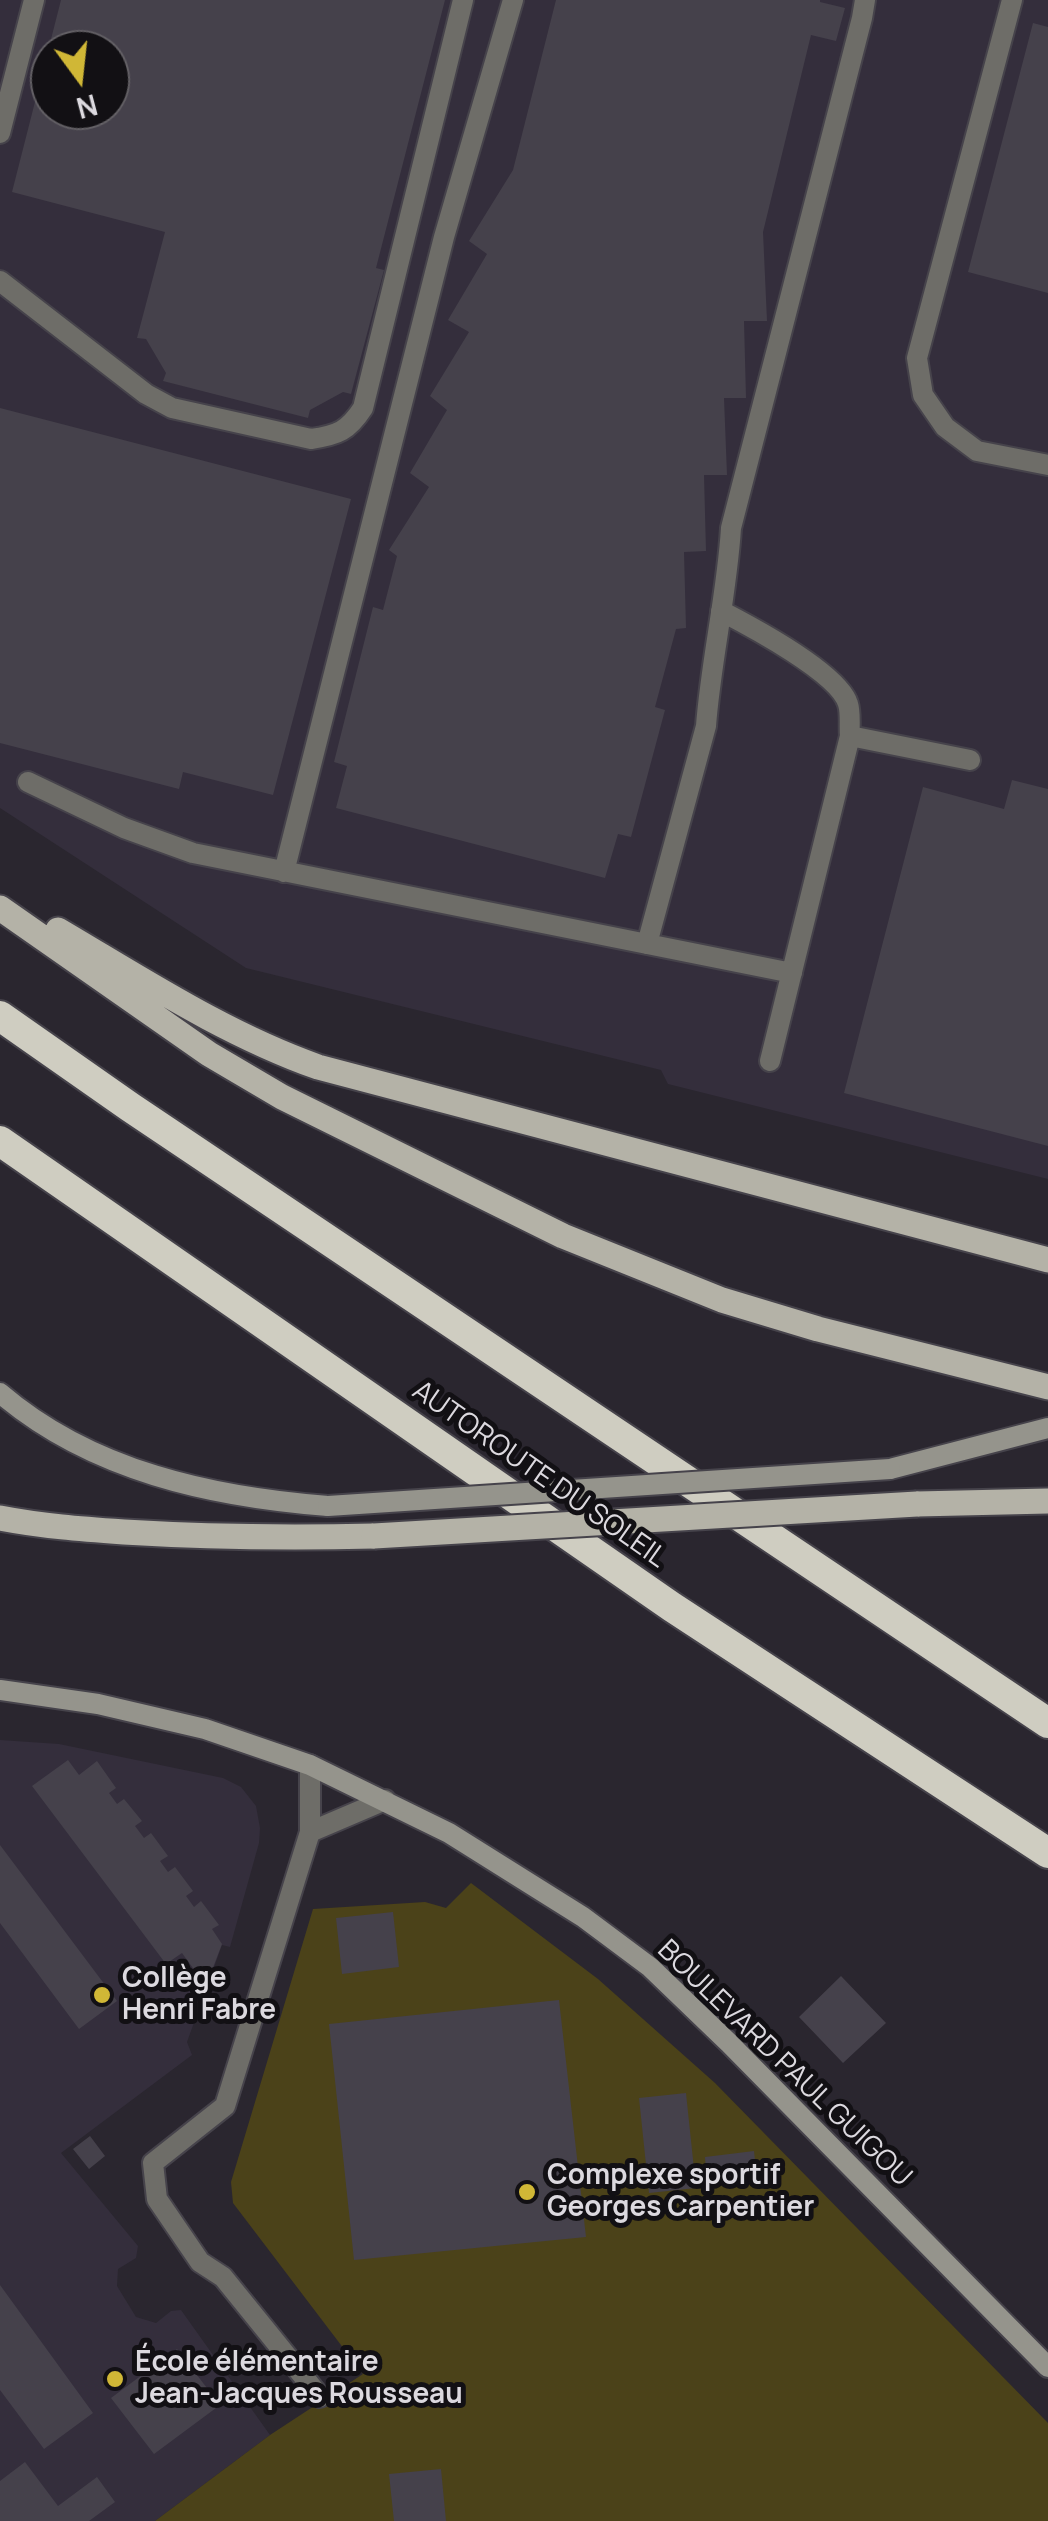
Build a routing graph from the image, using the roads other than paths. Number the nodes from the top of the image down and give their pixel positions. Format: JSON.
{"nodes":[{"id":1,"x":34,"y":0,"type":"edge"},
{"id":2,"x":464,"y":0,"type":"edge"},
{"id":3,"x":513,"y":0,"type":"edge"},
{"id":4,"x":865,"y":0,"type":"edge"},
{"id":5,"x":1012,"y":0,"type":"edge"},
{"id":6,"x":0,"y":134,"type":"edge"},
{"id":7,"x":0,"y":281,"type":"edge"},
{"id":8,"x":1048,"y":465,"type":"edge"},
{"id":9,"x":721,"y":611,"type":"junction"},
{"id":10,"x":850,"y":736,"type":"junction"},
{"id":11,"x":970,"y":760,"type":"dead end"},
{"id":12,"x":28,"y":782,"type":"dead end"},
{"id":13,"x":284,"y":872,"type":"junction"},
{"id":14,"x":0,"y":896,"type":"edge"},
{"id":15,"x":0,"y":908,"type":"edge"},
{"id":16,"x":646,"y":944,"type":"junction"},
{"id":17,"x":792,"y":974,"type":"junction"},
{"id":18,"x":0,"y":1016,"type":"edge"},
{"id":19,"x":770,"y":1062,"type":"dead end"},
{"id":20,"x":0,"y":1140,"type":"edge"},
{"id":21,"x":1048,"y":1260,"type":"edge"},
{"id":22,"x":1048,"y":1387,"type":"edge"},
{"id":23,"x":0,"y":1393,"type":"edge"},
{"id":24,"x":1048,"y":1428,"type":"edge"},
{"id":25,"x":1048,"y":1501,"type":"edge"},
{"id":26,"x":0,"y":1518,"type":"edge"},
{"id":27,"x":0,"y":1690,"type":"edge"},
{"id":28,"x":1048,"y":1723,"type":"edge"},
{"id":29,"x":310,"y":1764,"type":"junction"},
{"id":30,"x":385,"y":1800,"type":"junction"},
{"id":31,"x":310,"y":1832,"type":"junction"},
{"id":32,"x":1048,"y":1853,"type":"edge"},
{"id":33,"x":1048,"y":2367,"type":"edge"},
{"id":34,"x":320,"y":2397,"type":"dead end"}],
"edges":[{"from":1,"to":6,"type":"street"},
{"from":2,"to":7,"type":"street"},
{"from":3,"to":13,"type":"street"},
{"from":4,"to":9,"type":"street"},
{"from":5,"to":8,"type":"street"},
{"from":9,"to":10,"type":"street"},
{"from":9,"to":16,"type":"street"},
{"from":10,"to":11,"type":"street"},
{"from":10,"to":17,"type":"street"},
{"from":12,"to":13,"type":"street"},
{"from":13,"to":16,"type":"street"},
{"from":14,"to":21,"type":"main road"},
{"from":15,"to":22,"type":"main road"},
{"from":16,"to":17,"type":"street"},
{"from":17,"to":19,"type":"street"},
{"from":18,"to":28,"type":"highway"},
{"from":20,"to":32,"type":"highway","name":"AUTOROUTE DU SOLEIL"},
{"from":23,"to":24,"type":"street","bridge":true},
{"from":25,"to":26,"type":"main road","bridge":true},
{"from":27,"to":29,"type":"street","name":"BOULEVARD PAUL GUIGOU"},
{"from":29,"to":30,"type":"street","name":"BOULEVARD PAUL GUIGOU"},
{"from":29,"to":31,"type":"street"},
{"from":30,"to":31,"type":"street"},
{"from":30,"to":33,"type":"street","name":"BOULEVARD PAUL GUIGOU"},
{"from":31,"to":34,"type":"street"}]}
